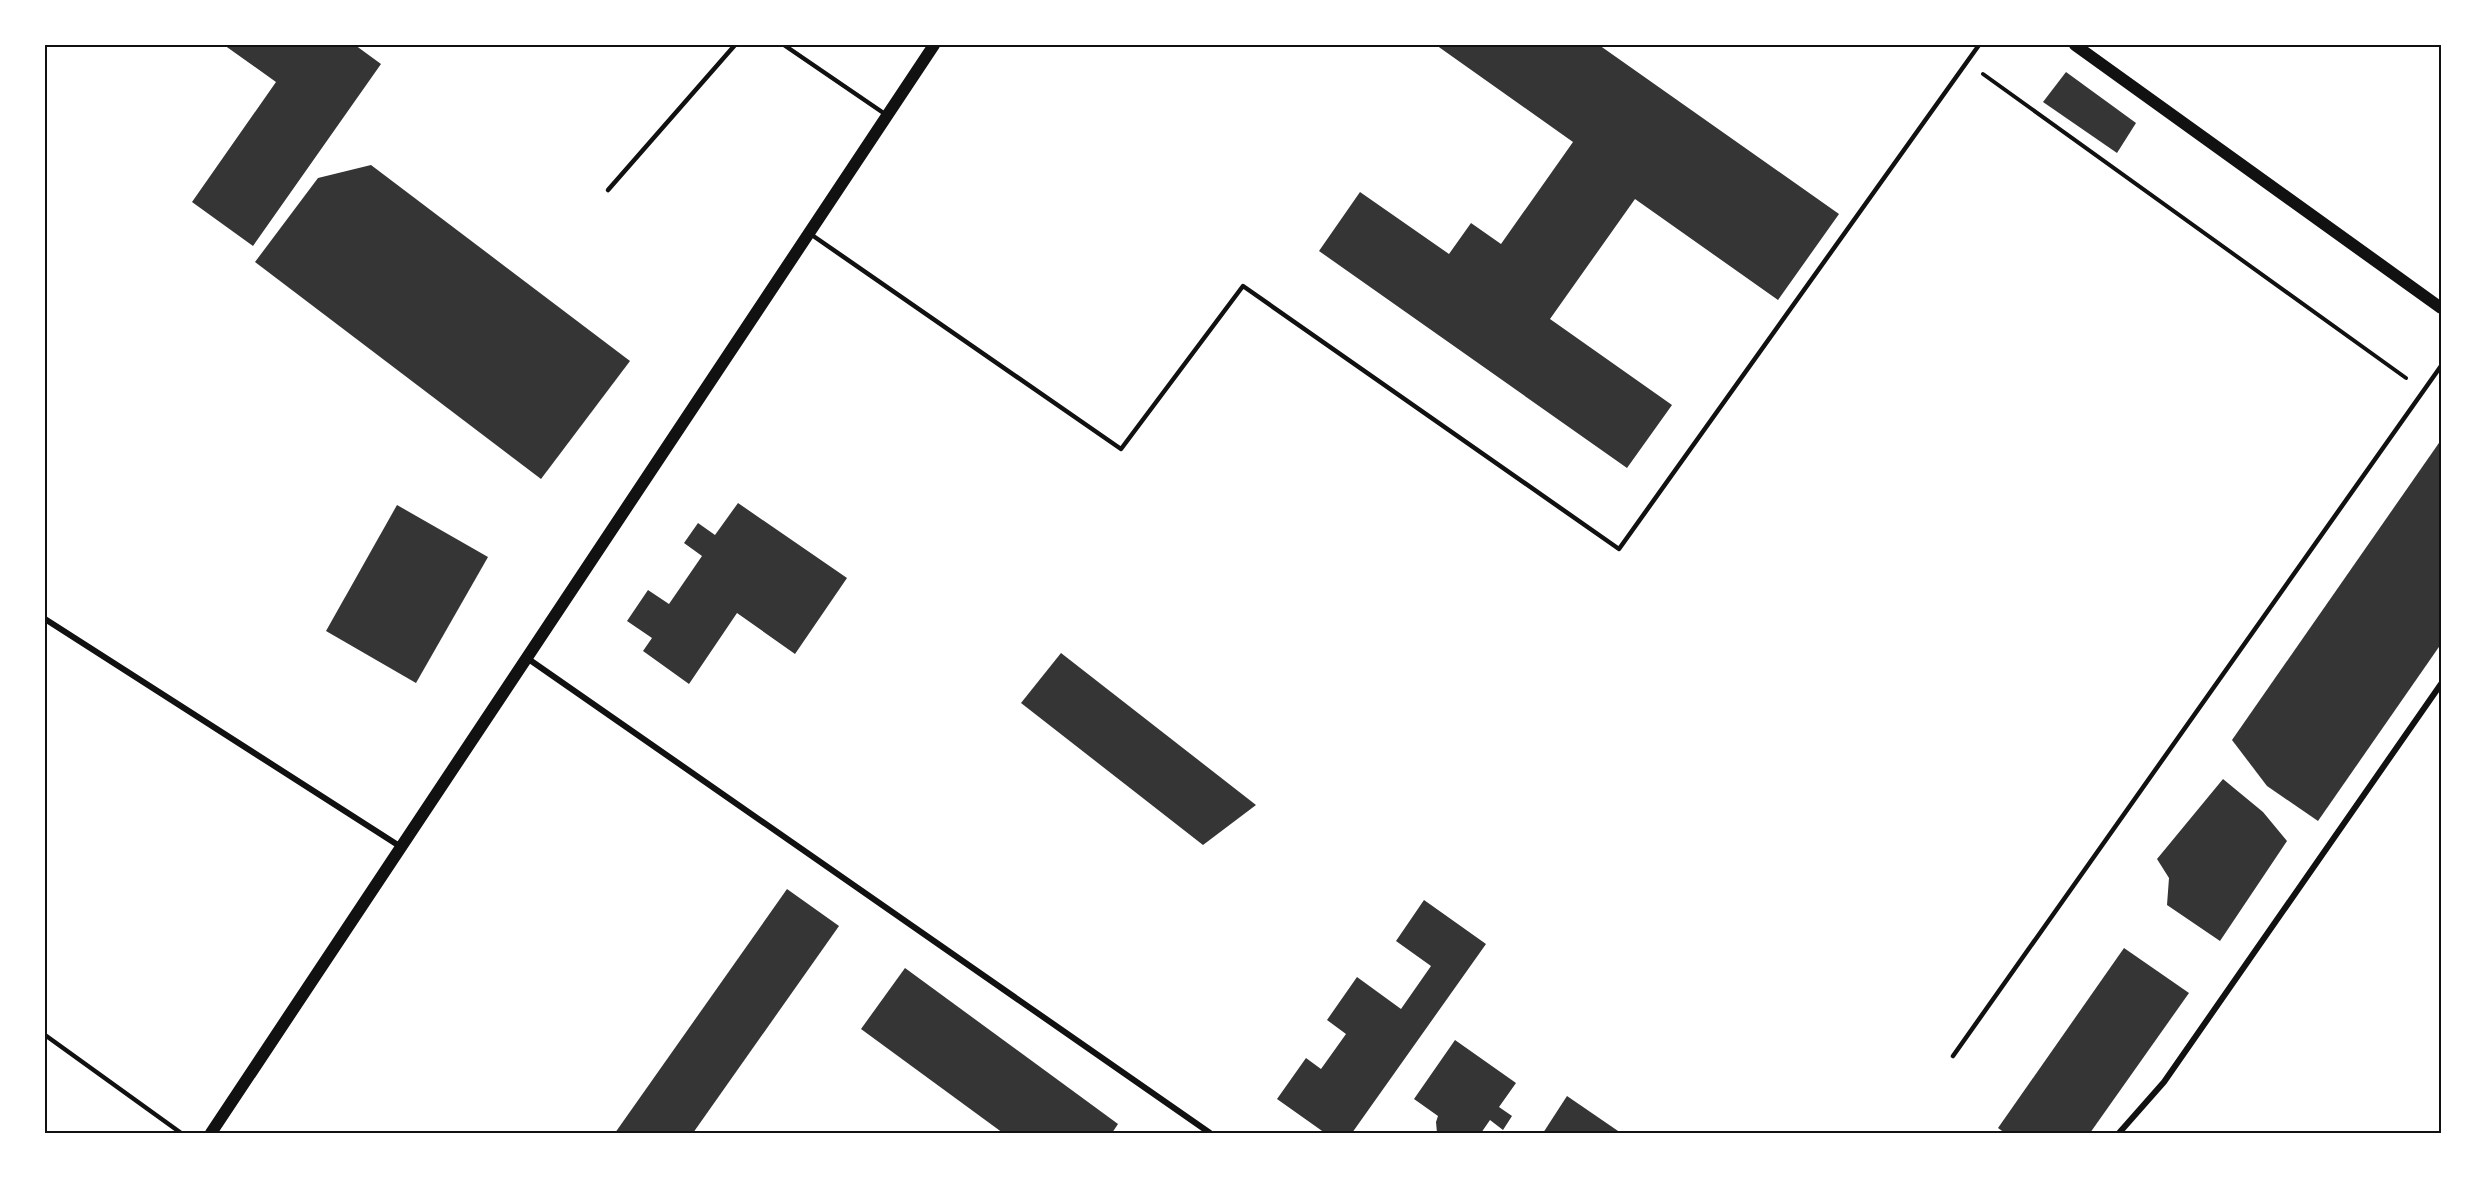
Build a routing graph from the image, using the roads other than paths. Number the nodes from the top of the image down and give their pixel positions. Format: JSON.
{"nodes":[{"id":1,"x":735,"y":45,"type":"edge"},
{"id":2,"x":784,"y":45,"type":"edge"},
{"id":3,"x":934,"y":45,"type":"edge"},
{"id":4,"x":1979,"y":45,"type":"edge"},
{"id":5,"x":2075,"y":45,"type":"edge"},
{"id":6,"x":887,"y":116,"type":"junction"},
{"id":7,"x":608,"y":190,"type":"dead end"},
{"id":8,"x":809,"y":233,"type":"junction"},
{"id":9,"x":2441,"y":308,"type":"edge"},
{"id":10,"x":2441,"y":366,"type":"edge"},
{"id":11,"x":45,"y":619,"type":"edge"},
{"id":12,"x":527,"y":658,"type":"junction"},
{"id":13,"x":2441,"y":684,"type":"edge"},
{"id":14,"x":401,"y":847,"type":"junction"},
{"id":15,"x":45,"y":1035,"type":"edge"},
{"id":16,"x":1953,"y":1056,"type":"dead end"},
{"id":17,"x":181,"y":1133,"type":"edge"},
{"id":18,"x":211,"y":1133,"type":"edge"},
{"id":19,"x":1210,"y":1133,"type":"edge"},
{"id":20,"x":2119,"y":1133,"type":"edge"}],
"edges":[{"from":1,"to":7,"type":"lane"},
{"from":2,"to":6,"type":"lane"},
{"from":3,"to":6,"type":"main road"},
{"from":4,"to":8,"type":"lane"},
{"from":5,"to":9,"type":"main road"},
{"from":6,"to":8,"type":"main road"},
{"from":8,"to":12,"type":"main road"},
{"from":10,"to":16,"type":"lane"},
{"from":11,"to":14,"type":"street"},
{"from":12,"to":14,"type":"main road"},
{"from":12,"to":19,"type":"street"},
{"from":13,"to":20,"type":"street"},
{"from":14,"to":18,"type":"main road"},
{"from":15,"to":17,"type":"lane"}]}
